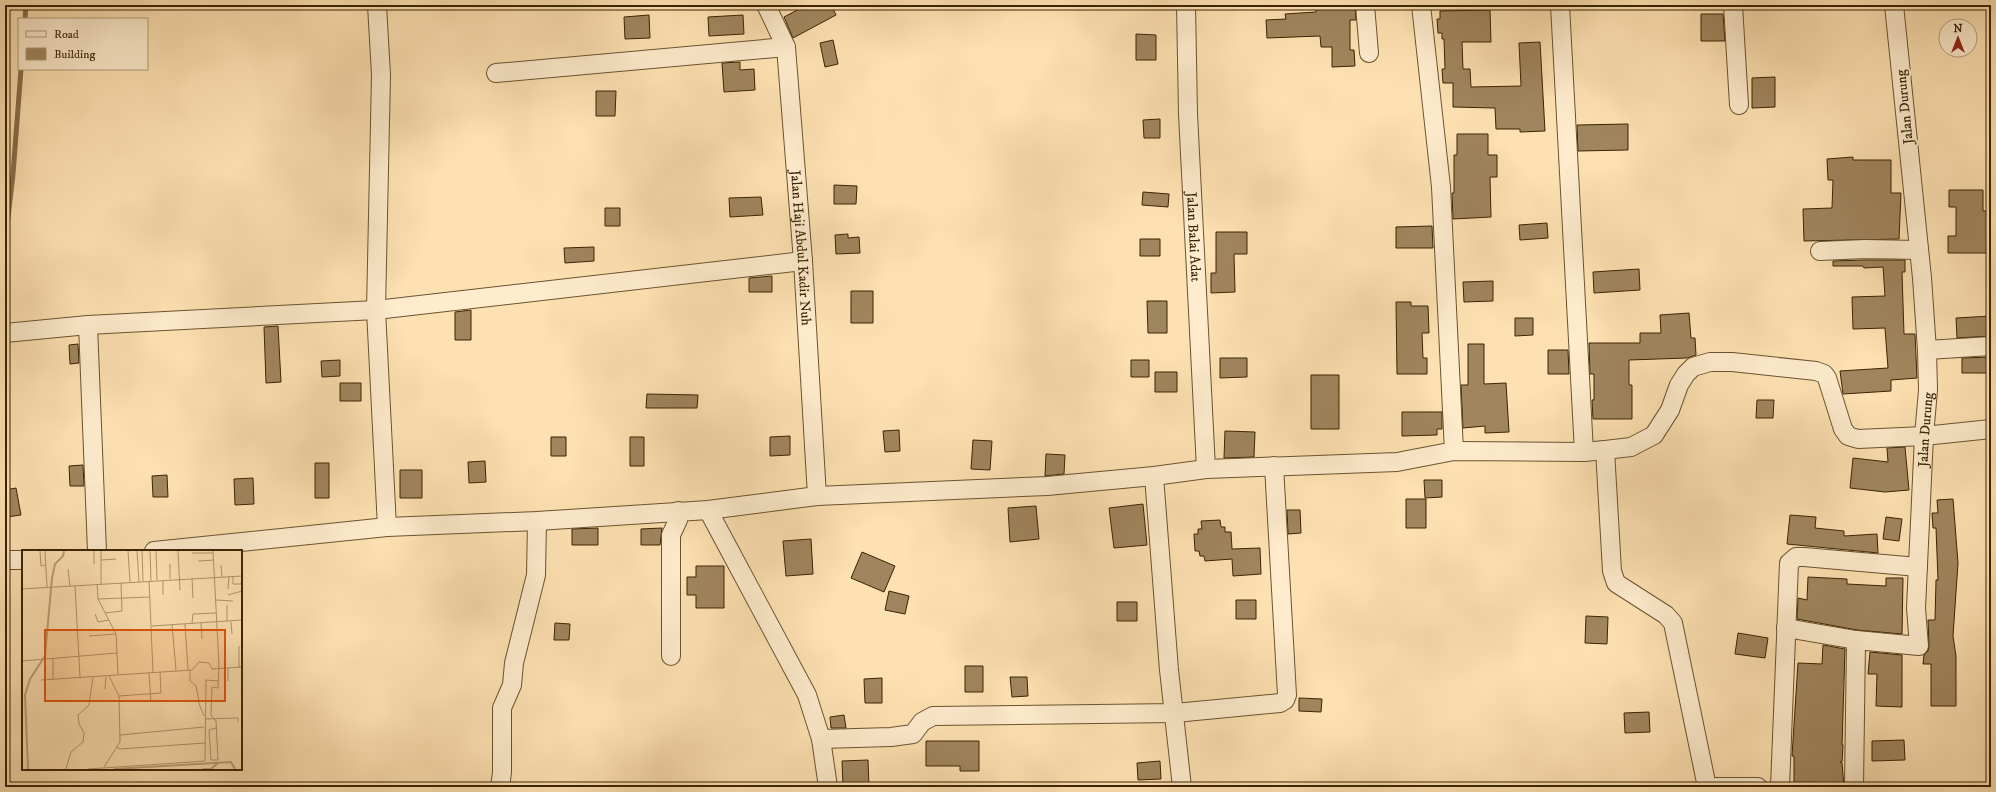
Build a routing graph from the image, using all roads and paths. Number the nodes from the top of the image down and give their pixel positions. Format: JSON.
{"nodes":[{"id":1,"x":377,"y":5,"type":"edge"},
{"id":2,"x":766,"y":5,"type":"edge"},
{"id":3,"x":1186,"y":5,"type":"edge"},
{"id":4,"x":1365,"y":5,"type":"edge"},
{"id":5,"x":1421,"y":5,"type":"edge"},
{"id":6,"x":1560,"y":5,"type":"edge"},
{"id":7,"x":1733,"y":5,"type":"edge"},
{"id":8,"x":1894,"y":5,"type":"edge"},
{"id":9,"x":786,"y":47,"type":"junction"},
{"id":10,"x":1369,"y":53,"type":"dead end"},
{"id":11,"x":496,"y":73,"type":"dead end"},
{"id":12,"x":1739,"y":105,"type":"dead end"},
{"id":13,"x":1919,"y":250,"type":"junction"},
{"id":14,"x":1820,"y":251,"type":"dead end"},
{"id":15,"x":803,"y":261,"type":"junction"},
{"id":16,"x":376,"y":310,"type":"junction"},
{"id":17,"x":88,"y":325,"type":"junction"},
{"id":18,"x":5,"y":333,"type":"edge"},
{"id":19,"x":1991,"y":346,"type":"edge"},
{"id":20,"x":1928,"y":350,"type":"junction"},
{"id":21,"x":1991,"y":429,"type":"edge"},
{"id":22,"x":1924,"y":436,"type":"junction"},
{"id":23,"x":1605,"y":450,"type":"junction"},
{"id":24,"x":1454,"y":451,"type":"junction"},
{"id":25,"x":1584,"y":452,"type":"junction"},
{"id":26,"x":1274,"y":466,"type":"junction"},
{"id":27,"x":1206,"y":469,"type":"junction"},
{"id":28,"x":1154,"y":476,"type":"junction"},
{"id":29,"x":817,"y":496,"type":"junction"},
{"id":30,"x":708,"y":510,"type":"junction"},
{"id":31,"x":678,"y":511,"type":"junction"},
{"id":32,"x":537,"y":521,"type":"junction"},
{"id":33,"x":387,"y":527,"type":"junction"},
{"id":34,"x":97,"y":550,"type":"edge"},
{"id":35,"x":164,"y":550,"type":"edge"},
{"id":36,"x":5,"y":560,"type":"edge"},
{"id":37,"x":22,"y":560,"type":"edge"},
{"id":38,"x":1918,"y":568,"type":"junction"},
{"id":39,"x":1786,"y":628,"type":"junction"},
{"id":40,"x":1856,"y":640,"type":"junction"},
{"id":41,"x":671,"y":656,"type":"dead end"},
{"id":42,"x":1175,"y":714,"type":"junction"},
{"id":43,"x":821,"y":739,"type":"junction"},
{"id":44,"x":500,"y":787,"type":"edge"},
{"id":45,"x":828,"y":787,"type":"edge"},
{"id":46,"x":1182,"y":787,"type":"edge"},
{"id":47,"x":1707,"y":787,"type":"edge"},
{"id":48,"x":1716,"y":787,"type":"edge"},
{"id":49,"x":1758,"y":787,"type":"edge"},
{"id":50,"x":1780,"y":787,"type":"edge"},
{"id":51,"x":1854,"y":787,"type":"edge"}],
"edges":[{"from":1,"to":16,"type":"street"},
{"from":2,"to":9,"type":"street","name":"Jalan Haji Abdul Kadir Nuh"},
{"from":3,"to":27,"type":"street","name":"Jalan Balai Adat"},
{"from":4,"to":10,"type":"street"},
{"from":5,"to":24,"type":"street"},
{"from":6,"to":25,"type":"street"},
{"from":7,"to":12,"type":"street"},
{"from":8,"to":13,"type":"street","name":"Jalan Durung"},
{"from":9,"to":11,"type":"street"},
{"from":9,"to":15,"type":"street","name":"Jalan Haji Abdul Kadir Nuh"},
{"from":13,"to":14,"type":"street"},
{"from":13,"to":20,"type":"street","name":"Jalan Durung"},
{"from":15,"to":16,"type":"street"},
{"from":15,"to":29,"type":"street","name":"Jalan Haji Abdul Kadir Nuh"},
{"from":16,"to":17,"type":"street"},
{"from":16,"to":33,"type":"street"},
{"from":17,"to":18,"type":"street"},
{"from":17,"to":34,"type":"street"},
{"from":19,"to":20,"type":"street"},
{"from":20,"to":22,"type":"street","name":"Jalan Durung"},
{"from":21,"to":22,"type":"street"},
{"from":22,"to":23,"type":"street"},
{"from":22,"to":38,"type":"street","name":"Jalan Durung"},
{"from":23,"to":25,"type":"street"},
{"from":23,"to":47,"type":"street"},
{"from":24,"to":25,"type":"street"},
{"from":24,"to":26,"type":"street"},
{"from":26,"to":27,"type":"street"},
{"from":26,"to":42,"type":"street"},
{"from":27,"to":28,"type":"street"},
{"from":28,"to":29,"type":"street"},
{"from":28,"to":42,"type":"street"},
{"from":29,"to":30,"type":"street"},
{"from":30,"to":31,"type":"street"},
{"from":30,"to":43,"type":"street"},
{"from":31,"to":32,"type":"street"},
{"from":31,"to":41,"type":"street"},
{"from":32,"to":33,"type":"street"},
{"from":32,"to":44,"type":"street"},
{"from":33,"to":35,"type":"street"},
{"from":36,"to":37,"type":"street"},
{"from":38,"to":39,"type":"street"},
{"from":38,"to":40,"type":"street","name":"Jalan Durung"},
{"from":39,"to":40,"type":"street"},
{"from":39,"to":50,"type":"street"},
{"from":40,"to":51,"type":"street"},
{"from":42,"to":43,"type":"street"},
{"from":42,"to":46,"type":"street"},
{"from":43,"to":45,"type":"street"},
{"from":48,"to":49,"type":"street"}]}
